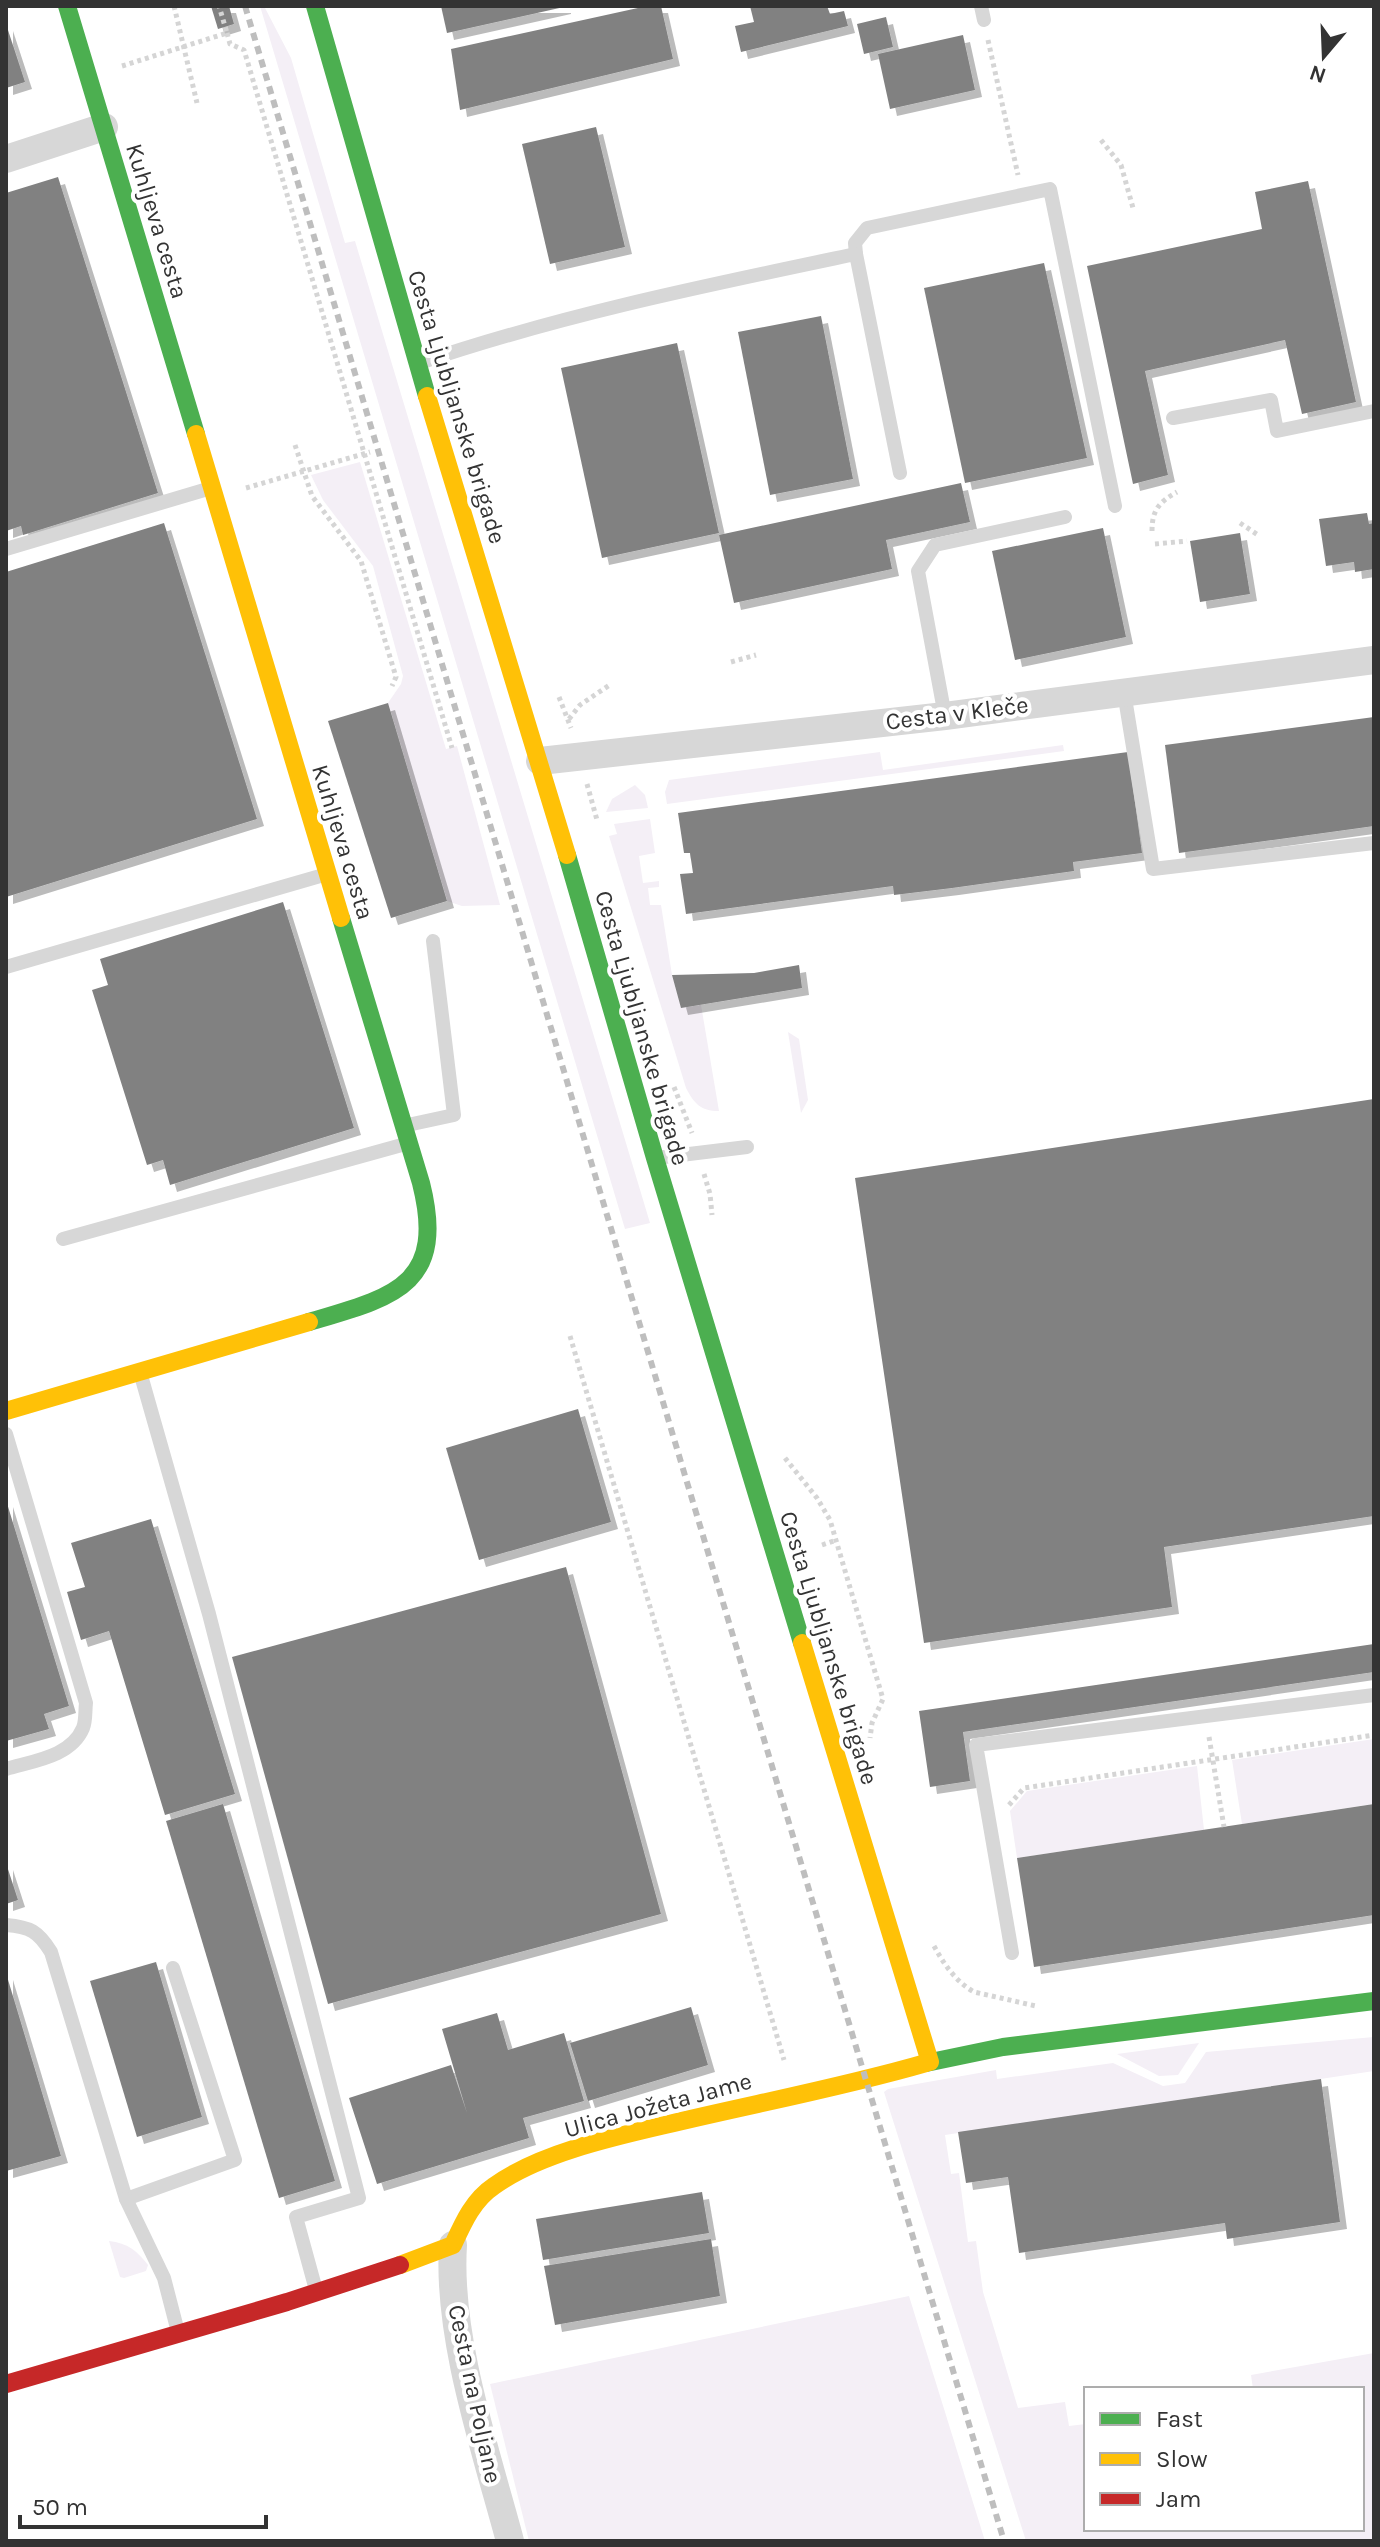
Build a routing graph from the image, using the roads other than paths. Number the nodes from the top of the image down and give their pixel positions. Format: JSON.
{"nodes":[{"id":1,"x":67,"y":6,"type":"edge"},
{"id":2,"x":315,"y":6,"type":"edge"},
{"id":3,"x":104,"y":127,"type":"junction"},
{"id":4,"x":6,"y":159,"type":"edge"},
{"id":5,"x":856,"y":254,"type":"junction"},
{"id":6,"x":417,"y":364,"type":"junction"},
{"id":7,"x":1374,"y":411,"type":"edge"},
{"id":8,"x":1173,"y":418,"type":"dead end"},
{"id":9,"x":900,"y":473,"type":"dead end"},
{"id":10,"x":213,"y":492,"type":"junction"},
{"id":11,"x":1115,"y":506,"type":"dead end"},
{"id":12,"x":1065,"y":517,"type":"dead end"},
{"id":13,"x":6,"y":549,"type":"edge"},
{"id":14,"x":1374,"y":660,"type":"edge"},
{"id":15,"x":1124,"y":692,"type":"junction"},
{"id":16,"x":945,"y":716,"type":"junction"},
{"id":17,"x":540,"y":761,"type":"junction"},
{"id":18,"x":1374,"y":843,"type":"edge"},
{"id":19,"x":327,"y":874,"type":"junction"},
{"id":20,"x":433,"y":941,"type":"dead end"},
{"id":21,"x":6,"y":967,"type":"edge"},
{"id":22,"x":406,"y":1134,"type":"junction"},
{"id":23,"x":747,"y":1147,"type":"dead end"},
{"id":24,"x":655,"y":1158,"type":"junction"},
{"id":25,"x":63,"y":1239,"type":"dead end"},
{"id":26,"x":140,"y":1372,"type":"junction"},
{"id":27,"x":6,"y":1411,"type":"edge"},
{"id":28,"x":6,"y":1434,"type":"edge"},
{"id":29,"x":1374,"y":1695,"type":"edge"},
{"id":30,"x":6,"y":1769,"type":"edge"},
{"id":31,"x":6,"y":1925,"type":"edge"},
{"id":32,"x":1012,"y":1953,"type":"dead end"},
{"id":33,"x":173,"y":1968,"type":"dead end"},
{"id":34,"x":1374,"y":2001,"type":"edge"},
{"id":35,"x":930,"y":2062,"type":"junction"},
{"id":36,"x":126,"y":2199,"type":"junction"},
{"id":37,"x":453,"y":2245,"type":"junction"},
{"id":38,"x":316,"y":2292,"type":"junction"},
{"id":39,"x":178,"y":2332,"type":"junction"},
{"id":40,"x":6,"y":2384,"type":"edge"},
{"id":41,"x":510,"y":2541,"type":"edge"}],
"edges":[{"from":1,"to":3,"type":"street","name":"Kuhljeva cesta"},
{"from":2,"to":6,"type":"street","name":"Cesta Ljubljanske brigade"},
{"from":3,"to":4,"type":"street"},
{"from":3,"to":10,"type":"street","name":"Kuhljeva cesta"},
{"from":5,"to":6,"type":"lane"},
{"from":5,"to":9,"type":"lane"},
{"from":5,"to":11,"type":"lane"},
{"from":6,"to":17,"type":"street","name":"Cesta Ljubljanske brigade"},
{"from":7,"to":8,"type":"lane"},
{"from":10,"to":13,"type":"lane"},
{"from":10,"to":19,"type":"street","name":"Kuhljeva cesta"},
{"from":12,"to":16,"type":"lane"},
{"from":14,"to":15,"type":"street","name":"Cesta v Kleče"},
{"from":15,"to":16,"type":"street","name":"Cesta v Kleče"},
{"from":15,"to":18,"type":"lane"},
{"from":16,"to":17,"type":"street","name":"Cesta v Kleče"},
{"from":17,"to":24,"type":"street","name":"Cesta Ljubljanske brigade"},
{"from":19,"to":21,"type":"lane"},
{"from":19,"to":22,"type":"street","name":"Kuhljeva cesta"},
{"from":20,"to":22,"type":"lane"},
{"from":22,"to":25,"type":"lane"},
{"from":22,"to":26,"type":"street","name":"Kuhljeva cesta"},
{"from":23,"to":24,"type":"lane"},
{"from":24,"to":35,"type":"street","name":"Cesta Ljubljanske brigade"},
{"from":26,"to":27,"type":"street","name":"Kuhljeva cesta"},
{"from":26,"to":38,"type":"lane"},
{"from":28,"to":30,"type":"lane"},
{"from":29,"to":32,"type":"lane"},
{"from":31,"to":36,"type":"lane"},
{"from":33,"to":36,"type":"lane"},
{"from":34,"to":35,"type":"street","name":"Ulica Jožeta Jame"},
{"from":35,"to":37,"type":"street","name":"Ulica Jožeta Jame"},
{"from":36,"to":39,"type":"lane"},
{"from":37,"to":38,"type":"street"},
{"from":37,"to":41,"type":"street","name":"Cesta na Poljane"},
{"from":38,"to":39,"type":"street"},
{"from":39,"to":40,"type":"street"}]}
